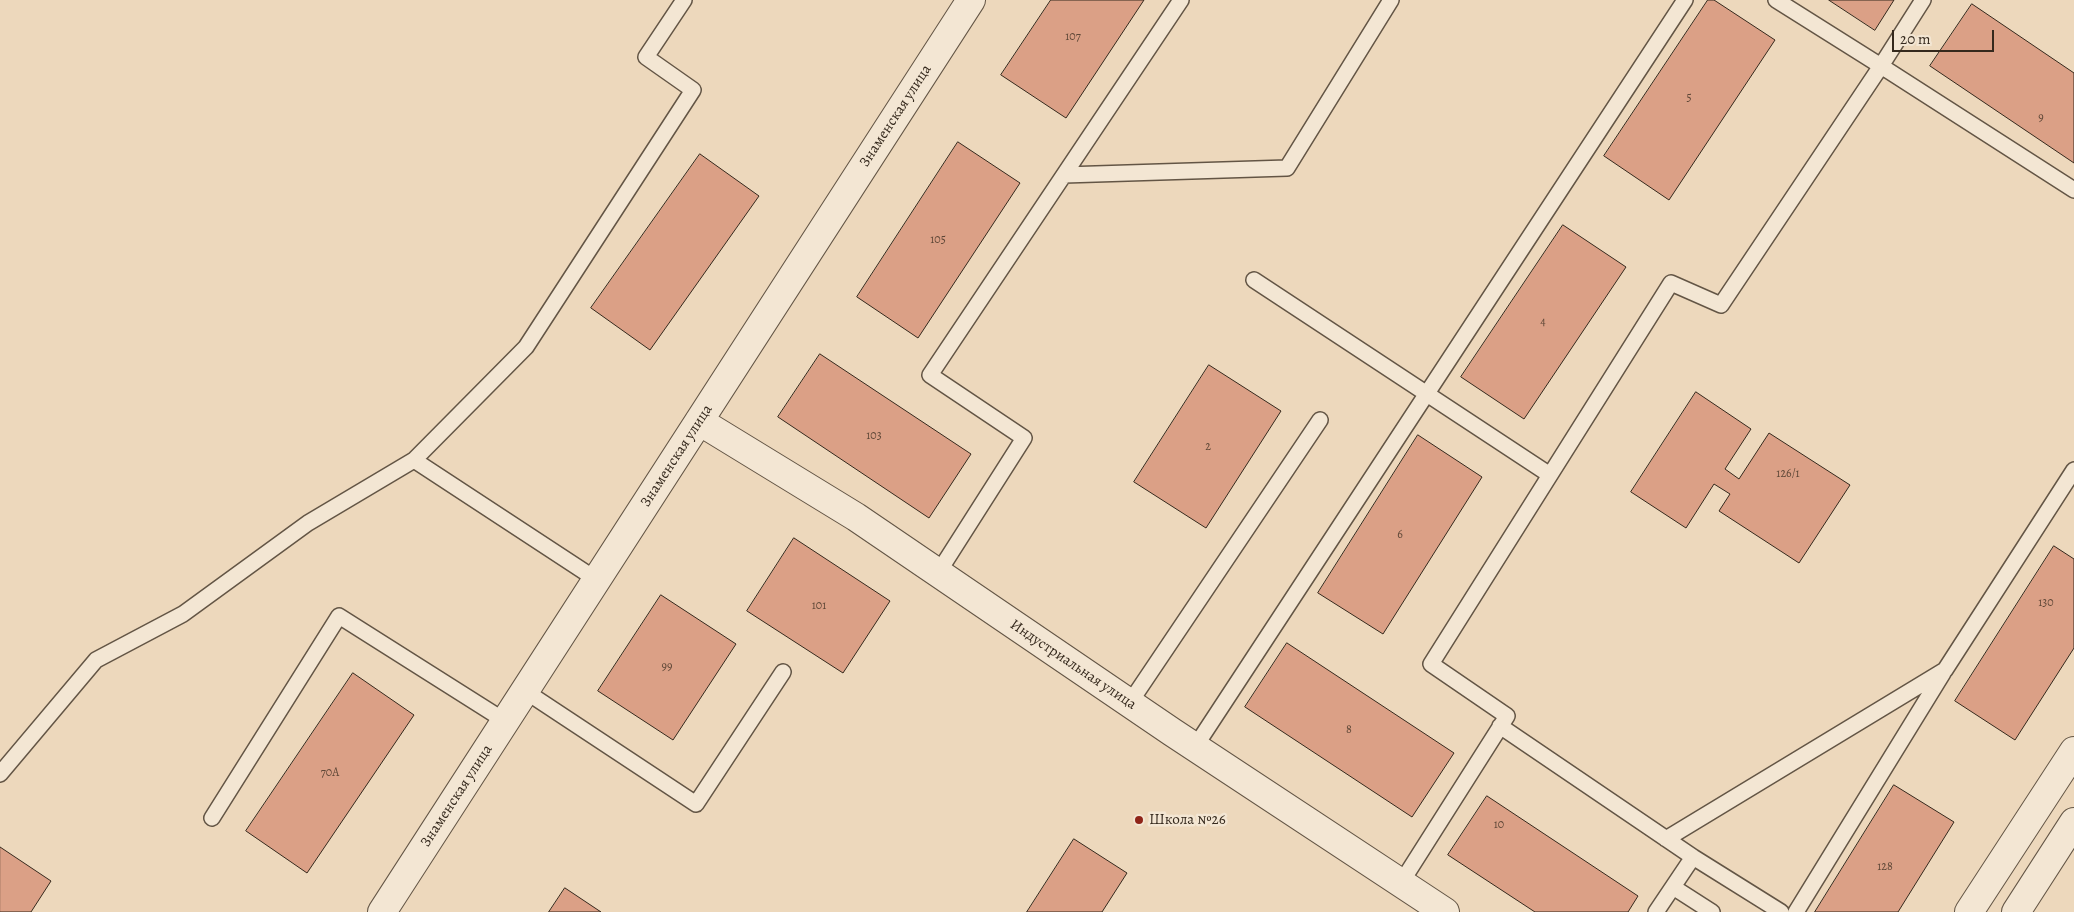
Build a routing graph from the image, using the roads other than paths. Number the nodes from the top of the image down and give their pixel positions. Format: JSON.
{"nodes":[{"id":1,"x":684,"y":0,"type":"edge"},
{"id":2,"x":971,"y":0,"type":"edge"},
{"id":3,"x":1181,"y":0,"type":"edge"},
{"id":4,"x":1392,"y":0,"type":"edge"},
{"id":5,"x":1685,"y":0,"type":"edge"},
{"id":6,"x":1776,"y":0,"type":"edge"},
{"id":7,"x":1923,"y":0,"type":"edge"},
{"id":8,"x":1881,"y":66,"type":"junction"},
{"id":9,"x":1064,"y":175,"type":"junction"},
{"id":10,"x":2074,"y":190,"type":"edge"},
{"id":11,"x":1254,"y":280,"type":"dead end"},
{"id":12,"x":1427,"y":394,"type":"junction"},
{"id":13,"x":1320,"y":420,"type":"dead end"},
{"id":14,"x":699,"y":421,"type":"junction"},
{"id":15,"x":414,"y":460,"type":"junction"},
{"id":16,"x":2074,"y":470,"type":"edge"},
{"id":17,"x":1550,"y":475,"type":"junction"},
{"id":18,"x":938,"y":573,"type":"junction"},
{"id":19,"x":597,"y":580,"type":"junction"},
{"id":20,"x":1945,"y":670,"type":"junction"},
{"id":21,"x":784,"y":672,"type":"dead end"},
{"id":22,"x":525,"y":691,"type":"junction"},
{"id":23,"x":1129,"y":704,"type":"junction"},
{"id":24,"x":505,"y":722,"type":"junction"},
{"id":25,"x":1500,"y":726,"type":"junction"},
{"id":26,"x":1195,"y":747,"type":"junction"},
{"id":27,"x":2074,"y":751,"type":"edge"},
{"id":28,"x":0,"y":774,"type":"edge"},
{"id":29,"x":212,"y":818,"type":"dead end"},
{"id":30,"x":2074,"y":822,"type":"edge"},
{"id":31,"x":1666,"y":839,"type":"junction"},
{"id":32,"x":1693,"y":858,"type":"junction"},
{"id":33,"x":1401,"y":883,"type":"junction"},
{"id":34,"x":1673,"y":887,"type":"junction"},
{"id":35,"x":382,"y":912,"type":"edge"},
{"id":36,"x":1445,"y":912,"type":"edge"},
{"id":37,"x":1656,"y":912,"type":"edge"},
{"id":38,"x":1712,"y":912,"type":"edge"},
{"id":39,"x":1781,"y":912,"type":"edge"},
{"id":40,"x":1796,"y":912,"type":"edge"},
{"id":41,"x":1969,"y":912,"type":"edge"},
{"id":42,"x":2016,"y":912,"type":"edge"}],
"edges":[{"from":1,"to":15,"type":"lane"},
{"from":2,"to":14,"type":"street","name":"Знаменская улица"},
{"from":3,"to":9,"type":"lane"},
{"from":4,"to":9,"type":"lane"},
{"from":5,"to":12,"type":"lane"},
{"from":6,"to":8,"type":"lane"},
{"from":7,"to":8,"type":"lane"},
{"from":8,"to":10,"type":"lane"},
{"from":8,"to":17,"type":"lane"},
{"from":9,"to":18,"type":"lane"},
{"from":11,"to":12,"type":"lane"},
{"from":12,"to":17,"type":"lane"},
{"from":12,"to":26,"type":"lane"},
{"from":13,"to":23,"type":"lane"},
{"from":14,"to":18,"type":"street","name":"Индустриальная улица"},
{"from":14,"to":19,"type":"street","name":"Знаменская улица"},
{"from":15,"to":19,"type":"lane"},
{"from":15,"to":28,"type":"lane"},
{"from":16,"to":20,"type":"lane"},
{"from":17,"to":25,"type":"lane"},
{"from":18,"to":23,"type":"street","name":"Индустриальная улица"},
{"from":19,"to":22,"type":"street","name":"Знаменская улица"},
{"from":20,"to":31,"type":"lane"},
{"from":20,"to":40,"type":"lane"},
{"from":21,"to":22,"type":"lane"},
{"from":22,"to":24,"type":"street","name":"Знаменская улица"},
{"from":23,"to":26,"type":"street","name":"Индустриальная улица"},
{"from":24,"to":29,"type":"lane"},
{"from":24,"to":35,"type":"street","name":"Знаменская улица"},
{"from":25,"to":31,"type":"lane"},
{"from":25,"to":33,"type":"lane"},
{"from":26,"to":33,"type":"street","name":"Индустриальная улица"},
{"from":27,"to":41,"type":"street"},
{"from":30,"to":42,"type":"street"},
{"from":31,"to":32,"type":"lane"},
{"from":32,"to":34,"type":"lane"},
{"from":32,"to":39,"type":"lane"},
{"from":33,"to":36,"type":"street","name":"Индустриальная улица"},
{"from":34,"to":37,"type":"lane"},
{"from":34,"to":38,"type":"lane"}]}
